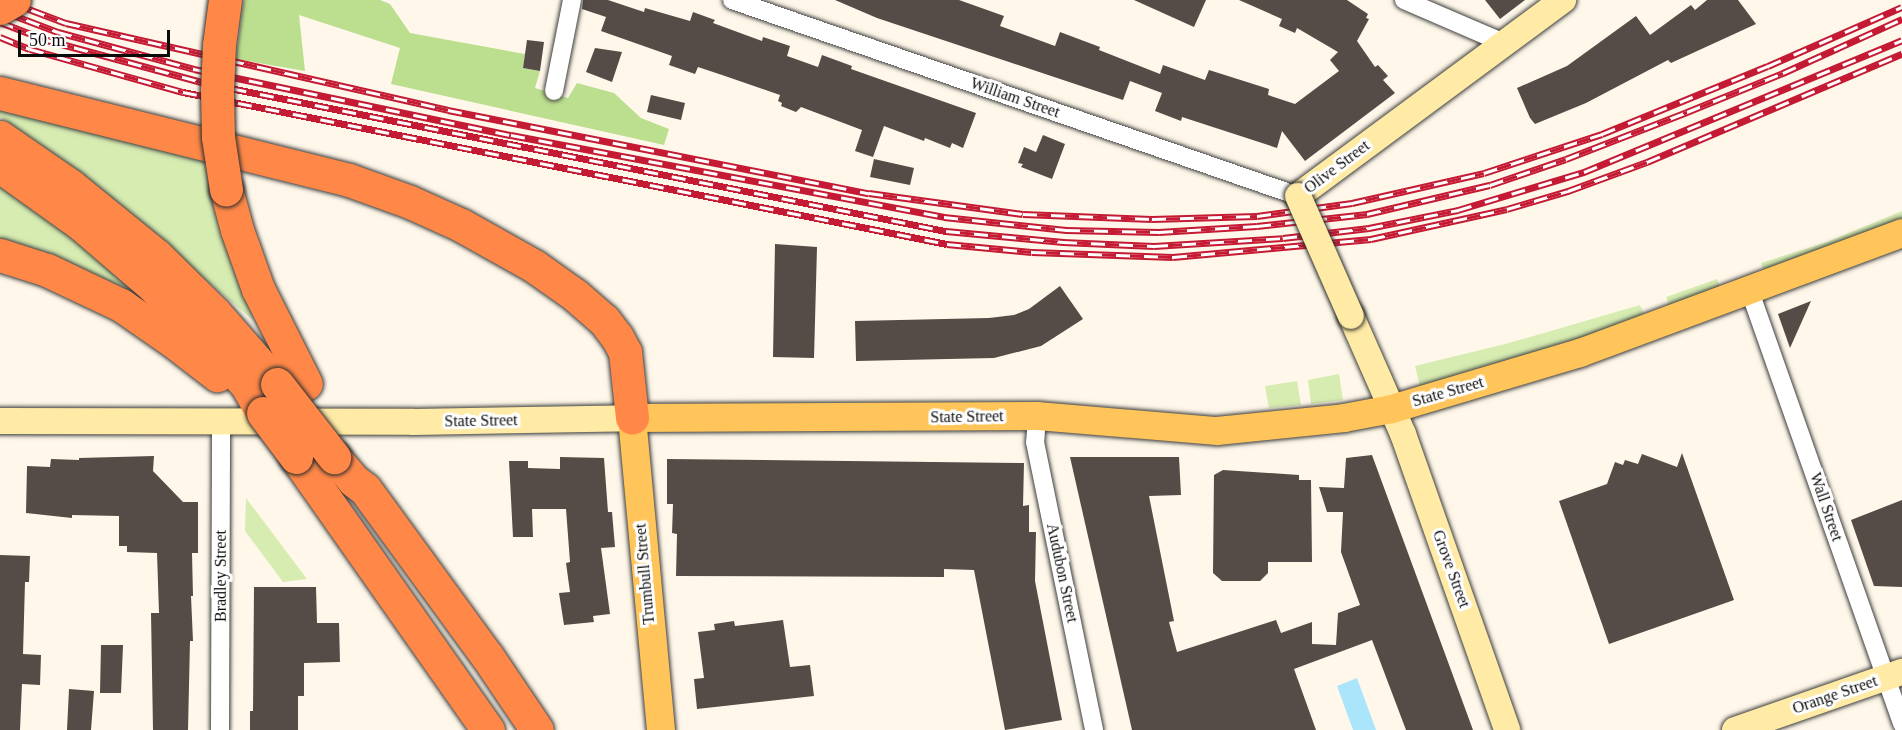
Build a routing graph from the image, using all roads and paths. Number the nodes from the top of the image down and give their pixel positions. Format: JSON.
{"nodes":[{"id":1,"x":14,"y":0,"type":"edge"},
{"id":2,"x":225,"y":0,"type":"edge"},
{"id":3,"x":572,"y":0,"type":"edge"},
{"id":4,"x":732,"y":0,"type":"edge"},
{"id":5,"x":1404,"y":0,"type":"edge"},
{"id":6,"x":1563,"y":0,"type":"edge"},
{"id":7,"x":0,"y":8,"type":"edge"},
{"id":8,"x":1504,"y":43,"type":"junction"},
{"id":9,"x":554,"y":91,"type":"dead end"},
{"id":10,"x":0,"y":93,"type":"edge"},
{"id":11,"x":0,"y":137,"type":"edge"},
{"id":12,"x":0,"y":166,"type":"edge"},
{"id":13,"x":1298,"y":196,"type":"junction"},
{"id":14,"x":1902,"y":233,"type":"edge"},
{"id":15,"x":0,"y":255,"type":"edge"},
{"id":16,"x":1749,"y":289,"type":"junction"},
{"id":17,"x":264,"y":384,"type":"junction"},
{"id":18,"x":1392,"y":409,"type":"junction"},
{"id":19,"x":1037,"y":416,"type":"junction"},
{"id":20,"x":632,"y":418,"type":"junction"},
{"id":21,"x":0,"y":421,"type":"edge"},
{"id":22,"x":221,"y":423,"type":"junction"},
{"id":23,"x":1894,"y":675,"type":"edge"},
{"id":24,"x":1902,"y":724,"type":"edge"},
{"id":25,"x":220,"y":730,"type":"edge"},
{"id":26,"x":488,"y":730,"type":"edge"},
{"id":27,"x":537,"y":730,"type":"edge"},
{"id":28,"x":660,"y":730,"type":"edge"},
{"id":29,"x":1094,"y":730,"type":"edge"},
{"id":30,"x":1507,"y":730,"type":"edge"},
{"id":31,"x":1735,"y":730,"type":"edge"}],
"edges":[{"from":1,"to":7,"type":"highway","bridge":true},
{"from":2,"to":17,"type":"highway","bridge":true},
{"from":3,"to":9,"type":"street"},
{"from":4,"to":13,"type":"street","name":"William Street"},
{"from":5,"to":8,"type":"street"},
{"from":6,"to":8,"type":"street","name":"Olive Street"},
{"from":8,"to":13,"type":"street","name":"Olive Street"},
{"from":10,"to":20,"type":"highway"},
{"from":11,"to":17,"type":"highway"},
{"from":12,"to":17,"type":"highway"},
{"from":13,"to":18,"type":"street","name":"Olive Street","bridge":true},
{"from":14,"to":16,"type":"main road","name":"State Street"},
{"from":15,"to":17,"type":"highway"},
{"from":16,"to":18,"type":"main road","name":"State Street"},
{"from":16,"to":23,"type":"street","name":"Wall Street"},
{"from":17,"to":26,"type":"highway","bridge":true},
{"from":17,"to":27,"type":"highway","bridge":true},
{"from":18,"to":19,"type":"main road","name":"State Street"},
{"from":18,"to":30,"type":"street","name":"Grove Street"},
{"from":19,"to":20,"type":"main road","name":"State Street"},
{"from":19,"to":29,"type":"street","name":"Audubon Street"},
{"from":20,"to":22,"type":"street","name":"State Street"},
{"from":20,"to":28,"type":"main road","name":"Trumbull Street"},
{"from":21,"to":22,"type":"street","name":"State Street"},
{"from":22,"to":25,"type":"street","name":"Bradley Street"},
{"from":23,"to":24,"type":"street","name":"Wall Street"},
{"from":23,"to":31,"type":"street","name":"Orange Street"}]}
